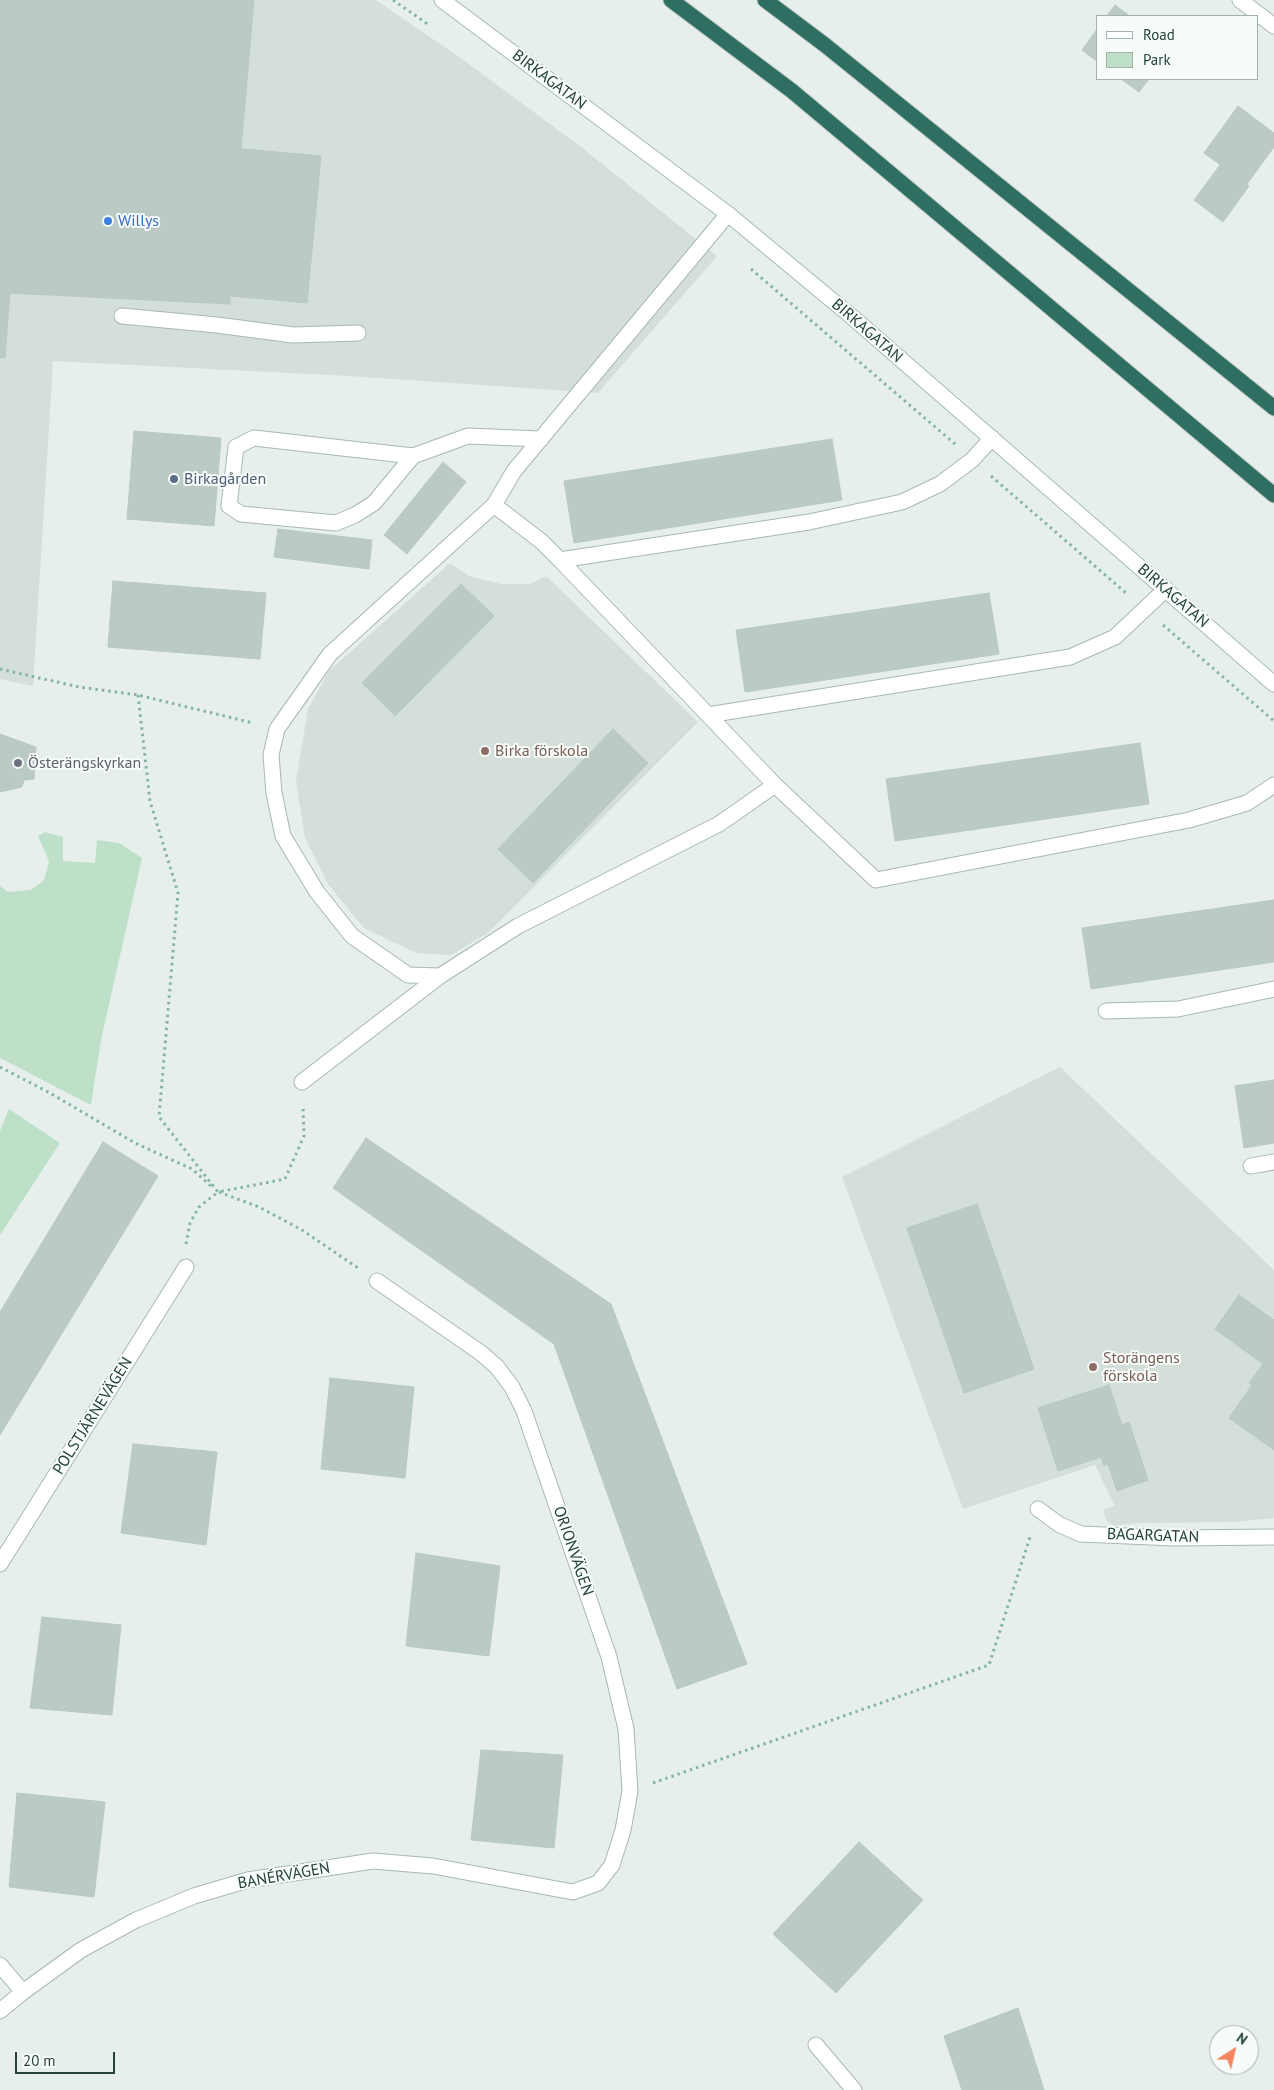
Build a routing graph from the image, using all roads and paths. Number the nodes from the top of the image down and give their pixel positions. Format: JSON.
{"nodes":[{"id":1,"x":393,"y":0,"type":"edge"},
{"id":2,"x":442,"y":0,"type":"edge"},
{"id":3,"x":671,"y":0,"type":"edge"},
{"id":4,"x":765,"y":0,"type":"edge"},
{"id":5,"x":1240,"y":0,"type":"edge"},
{"id":6,"x":1274,"y":26,"type":"edge"},
{"id":7,"x":437,"y":30,"type":"dead end"},
{"id":8,"x":728,"y":214,"type":"junction"},
{"id":9,"x":748,"y":266,"type":"dead end"},
{"id":10,"x":122,"y":316,"type":"dead end"},
{"id":11,"x":358,"y":333,"type":"dead end"},
{"id":12,"x":1274,"y":408,"type":"edge"},
{"id":13,"x":992,"y":438,"type":"junction"},
{"id":14,"x":541,"y":439,"type":"junction"},
{"id":15,"x":413,"y":456,"type":"junction"},
{"id":16,"x":972,"y":460,"type":"junction"},
{"id":17,"x":1274,"y":495,"type":"edge"},
{"id":18,"x":494,"y":505,"type":"junction"},
{"id":19,"x":560,"y":560,"type":"junction"},
{"id":20,"x":1166,"y":589,"type":"junction"},
{"id":21,"x":1145,"y":609,"type":"junction"},
{"id":22,"x":0,"y":669,"type":"edge"},
{"id":23,"x":1274,"y":684,"type":"edge"},
{"id":24,"x":138,"y":695,"type":"junction"},
{"id":25,"x":708,"y":715,"type":"junction"},
{"id":26,"x":1274,"y":721,"type":"edge"},
{"id":27,"x":277,"y":730,"type":"junction"},
{"id":28,"x":775,"y":785,"type":"junction"},
{"id":29,"x":1274,"y":785,"type":"edge"},
{"id":30,"x":440,"y":976,"type":"junction"},
{"id":31,"x":1274,"y":989,"type":"edge"},
{"id":32,"x":1106,"y":1011,"type":"dead end"},
{"id":33,"x":0,"y":1067,"type":"edge"},
{"id":34,"x":302,"y":1082,"type":"joint"},
{"id":35,"x":1274,"y":1162,"type":"edge"},
{"id":36,"x":1251,"y":1166,"type":"dead end"},
{"id":37,"x":218,"y":1192,"type":"junction"},
{"id":38,"x":186,"y":1267,"type":"joint"},
{"id":39,"x":377,"y":1281,"type":"joint"},
{"id":40,"x":1038,"y":1509,"type":"joint"},
{"id":41,"x":1274,"y":1537,"type":"edge"},
{"id":42,"x":0,"y":1564,"type":"edge"},
{"id":43,"x":630,"y":1791,"type":"junction"},
{"id":44,"x":598,"y":1883,"type":"joint"},
{"id":45,"x":0,"y":1965,"type":"edge"},
{"id":46,"x":23,"y":1992,"type":"junction"},
{"id":47,"x":0,"y":2011,"type":"edge"},
{"id":48,"x":816,"y":2045,"type":"dead end"},
{"id":49,"x":854,"y":2090,"type":"edge"}],
"edges":[{"from":1,"to":7,"type":"path"},
{"from":2,"to":8,"type":"street","name":"BIRKAGATAN"},
{"from":3,"to":17,"type":"highway"},
{"from":4,"to":12,"type":"highway"},
{"from":5,"to":6,"type":"street"},
{"from":8,"to":13,"type":"street","name":"BIRKAGATAN"},
{"from":8,"to":14,"type":"street"},
{"from":9,"to":16,"type":"path"},
{"from":10,"to":11,"type":"street"},
{"from":13,"to":16,"type":"street"},
{"from":13,"to":20,"type":"street","name":"BIRKAGATAN"},
{"from":14,"to":15,"type":"street"},
{"from":14,"to":18,"type":"street"},
{"from":15,"to":15,"type":"street"},
{"from":16,"to":19,"type":"street"},
{"from":16,"to":21,"type":"path"},
{"from":18,"to":19,"type":"street"},
{"from":18,"to":27,"type":"street"},
{"from":19,"to":25,"type":"street"},
{"from":20,"to":21,"type":"street"},
{"from":20,"to":23,"type":"street","name":"BIRKAGATAN"},
{"from":21,"to":25,"type":"street"},
{"from":21,"to":26,"type":"path"},
{"from":22,"to":24,"type":"path"},
{"from":24,"to":27,"type":"path"},
{"from":24,"to":37,"type":"path"},
{"from":25,"to":28,"type":"street"},
{"from":27,"to":30,"type":"street"},
{"from":28,"to":29,"type":"street"},
{"from":28,"to":30,"type":"street"},
{"from":30,"to":34,"type":"street"},
{"from":31,"to":32,"type":"street"},
{"from":33,"to":37,"type":"path"},
{"from":34,"to":37,"type":"path"},
{"from":35,"to":36,"type":"street"},
{"from":37,"to":38,"type":"path"},
{"from":37,"to":39,"type":"path"},
{"from":38,"to":42,"type":"street","name":"POLSTJÄRNEVÄGEN"},
{"from":39,"to":43,"type":"street","name":"ORIONVÄGEN"},
{"from":40,"to":41,"type":"street","name":"BAGARGATAN"},
{"from":40,"to":43,"type":"path"},
{"from":43,"to":44,"type":"street","name":"ORIONVÄGEN"},
{"from":44,"to":46,"type":"street","name":"BANÉRVÄGEN"},
{"from":45,"to":46,"type":"street"},
{"from":46,"to":47,"type":"street","name":"BANÉRVÄGEN"},
{"from":48,"to":49,"type":"street"}]}
